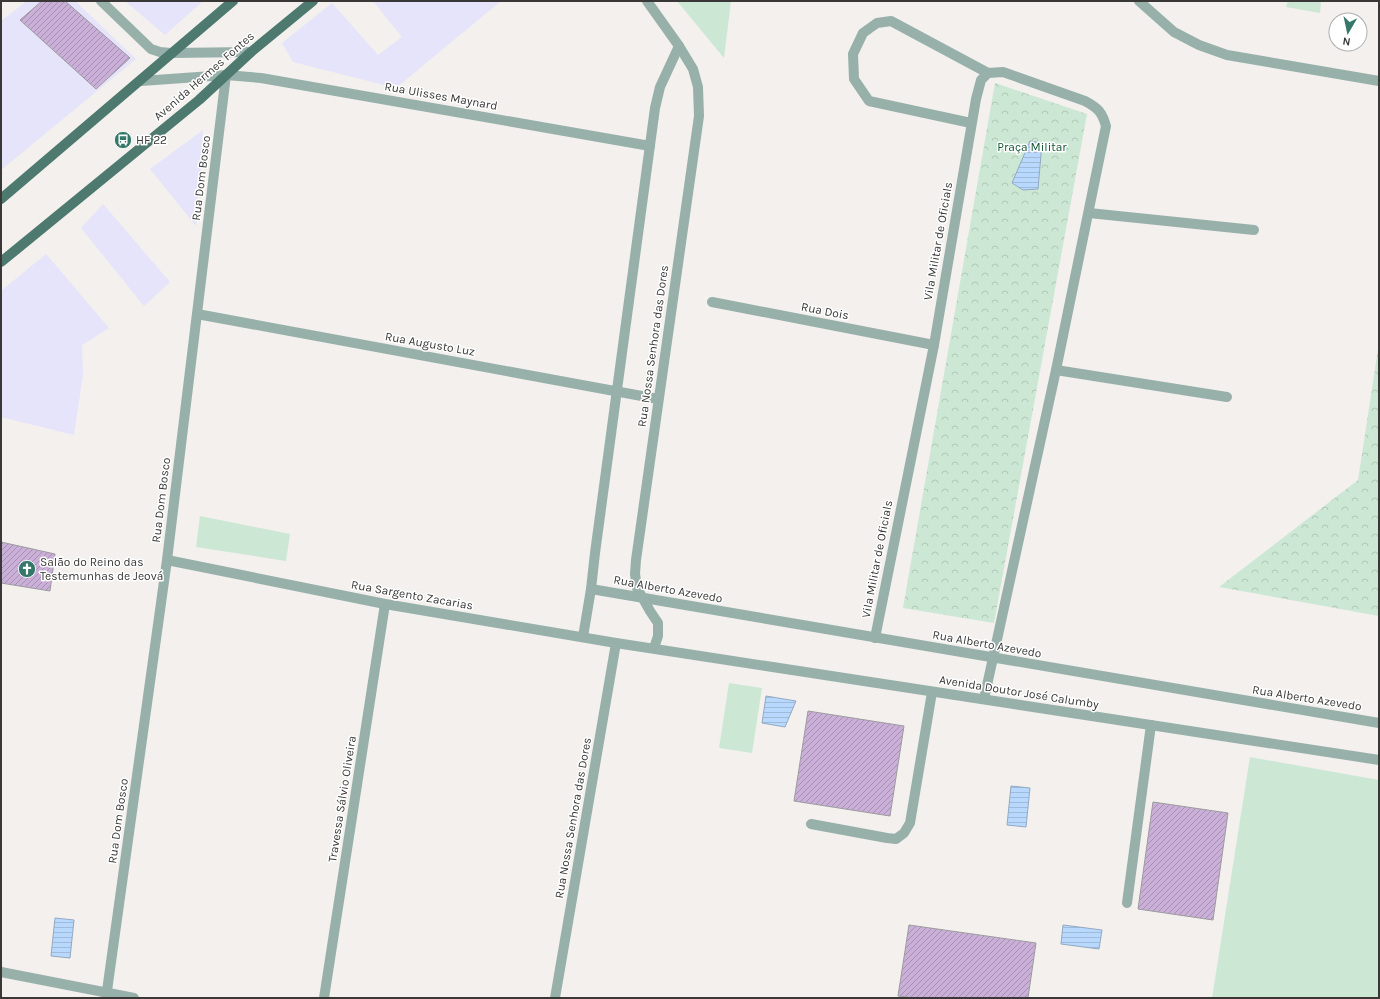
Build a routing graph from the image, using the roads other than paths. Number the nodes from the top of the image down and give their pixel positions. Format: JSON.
{"nodes":[{"id":1,"x":101,"y":1,"type":"edge"},
{"id":2,"x":234,"y":1,"type":"edge"},
{"id":3,"x":313,"y":1,"type":"edge"},
{"id":4,"x":647,"y":1,"type":"edge"},
{"id":5,"x":1139,"y":1,"type":"edge"},
{"id":6,"x":679,"y":46,"type":"junction"},
{"id":7,"x":251,"y":52,"type":"junction"},
{"id":8,"x":171,"y":53,"type":"junction"},
{"id":9,"x":988,"y":73,"type":"junction"},
{"id":10,"x":226,"y":75,"type":"junction"},
{"id":11,"x":1379,"y":80,"type":"edge"},
{"id":12,"x":141,"y":81,"type":"junction"},
{"id":13,"x":971,"y":123,"type":"junction"},
{"id":14,"x":650,"y":146,"type":"junction"},
{"id":15,"x":1,"y":199,"type":"edge"},
{"id":16,"x":1089,"y":213,"type":"junction"},
{"id":17,"x":1254,"y":230,"type":"dead end"},
{"id":18,"x":1,"y":262,"type":"edge"},
{"id":19,"x":712,"y":302,"type":"dead end"},
{"id":20,"x":197,"y":314,"type":"junction"},
{"id":21,"x":934,"y":345,"type":"junction"},
{"id":22,"x":1056,"y":370,"type":"junction"},
{"id":23,"x":617,"y":392,"type":"junction"},
{"id":24,"x":1227,"y":397,"type":"dead end"},
{"id":25,"x":658,"y":399,"type":"junction"},
{"id":26,"x":167,"y":560,"type":"junction"},
{"id":27,"x":591,"y":589,"type":"junction"},
{"id":28,"x":641,"y":597,"type":"junction"},
{"id":29,"x":385,"y":604,"type":"junction"},
{"id":30,"x":583,"y":637,"type":"junction"},
{"id":31,"x":875,"y":638,"type":"junction"},
{"id":32,"x":616,"y":643,"type":"junction"},
{"id":33,"x":654,"y":648,"type":"junction"},
{"id":34,"x":994,"y":658,"type":"junction"},
{"id":35,"x":932,"y":692,"type":"junction"},
{"id":36,"x":984,"y":699,"type":"junction"},
{"id":37,"x":1379,"y":723,"type":"edge"},
{"id":38,"x":1151,"y":725,"type":"junction"},
{"id":39,"x":1379,"y":760,"type":"edge"},
{"id":40,"x":811,"y":824,"type":"dead end"},
{"id":41,"x":1127,"y":903,"type":"dead end"},
{"id":42,"x":1,"y":972,"type":"edge"},
{"id":43,"x":107,"y":996,"type":"edge"},
{"id":44,"x":134,"y":998,"type":"edge"},
{"id":45,"x":324,"y":998,"type":"edge"},
{"id":46,"x":555,"y":998,"type":"edge"}],
"edges":[{"from":1,"to":8,"type":"street"},
{"from":2,"to":8,"type":"main road"},
{"from":3,"to":7,"type":"main road","name":"Avenida Hermes Fontes"},
{"from":4,"to":6,"type":"street","name":"Rua Nossa Senhora das Dores"},
{"from":5,"to":11,"type":"street"},
{"from":6,"to":14,"type":"street"},
{"from":6,"to":25,"type":"street","name":"Rua Nossa Senhora das Dores"},
{"from":7,"to":8,"type":"street"},
{"from":7,"to":10,"type":"main road","name":"Avenida Hermes Fontes"},
{"from":8,"to":12,"type":"main road"},
{"from":9,"to":13,"type":"street","name":"Vila Militar de Oficials"},
{"from":9,"to":13,"type":"street"},
{"from":9,"to":16,"type":"street"},
{"from":10,"to":12,"type":"street","name":"Rua Ulisses Maynard"},
{"from":10,"to":14,"type":"street","name":"Rua Ulisses Maynard"},
{"from":10,"to":18,"type":"main road","name":"Avenida Hermes Fontes"},
{"from":10,"to":20,"type":"street","name":"Rua Dom Bosco"},
{"from":12,"to":15,"type":"main road"},
{"from":13,"to":21,"type":"street","name":"Vila Militar de Oficials"},
{"from":14,"to":23,"type":"street"},
{"from":16,"to":17,"type":"street"},
{"from":16,"to":22,"type":"street"},
{"from":19,"to":21,"type":"street","name":"Rua Dois"},
{"from":20,"to":23,"type":"street","name":"Rua Augusto Luz"},
{"from":20,"to":26,"type":"street","name":"Rua Dom Bosco"},
{"from":21,"to":31,"type":"street","name":"Vila Militar de Oficials"},
{"from":22,"to":24,"type":"street"},
{"from":22,"to":34,"type":"street"},
{"from":23,"to":25,"type":"street","name":"Rua Augusto Luz"},
{"from":23,"to":27,"type":"street"},
{"from":25,"to":28,"type":"street","name":"Rua Nossa Senhora das Dores"},
{"from":26,"to":29,"type":"street","name":"Rua Sargento Zacarias"},
{"from":26,"to":43,"type":"street","name":"Rua Dom Bosco"},
{"from":27,"to":28,"type":"street","name":"Rua Alberto Azevedo"},
{"from":27,"to":30,"type":"street"},
{"from":28,"to":31,"type":"street","name":"Rua Alberto Azevedo"},
{"from":28,"to":33,"type":"street","name":"Rua Nossa Senhora das Dores"},
{"from":29,"to":30,"type":"street","name":"Rua Sargento Zacarias"},
{"from":29,"to":45,"type":"street","name":"Travessa Sálvio Oliveira"},
{"from":30,"to":32,"type":"street","name":"Rua Sargento Zacarias"},
{"from":31,"to":34,"type":"street","name":"Rua Alberto Azevedo"},
{"from":32,"to":33,"type":"street","name":"Rua Sargento Zacarias"},
{"from":32,"to":46,"type":"street","name":"Rua Nossa Senhora das Dores"},
{"from":33,"to":35,"type":"street","name":"Avenida Doutor José Calumby"},
{"from":34,"to":36,"type":"street"},
{"from":34,"to":37,"type":"street","name":"Rua Alberto Azevedo"},
{"from":35,"to":36,"type":"street","name":"Avenida Doutor José Calumby"},
{"from":35,"to":40,"type":"street"},
{"from":36,"to":38,"type":"street","name":"Avenida Doutor José Calumby"},
{"from":38,"to":39,"type":"street","name":"Avenida Doutor José Calumby"},
{"from":38,"to":41,"type":"street"},
{"from":42,"to":43,"type":"street"},
{"from":43,"to":44,"type":"street"}]}
